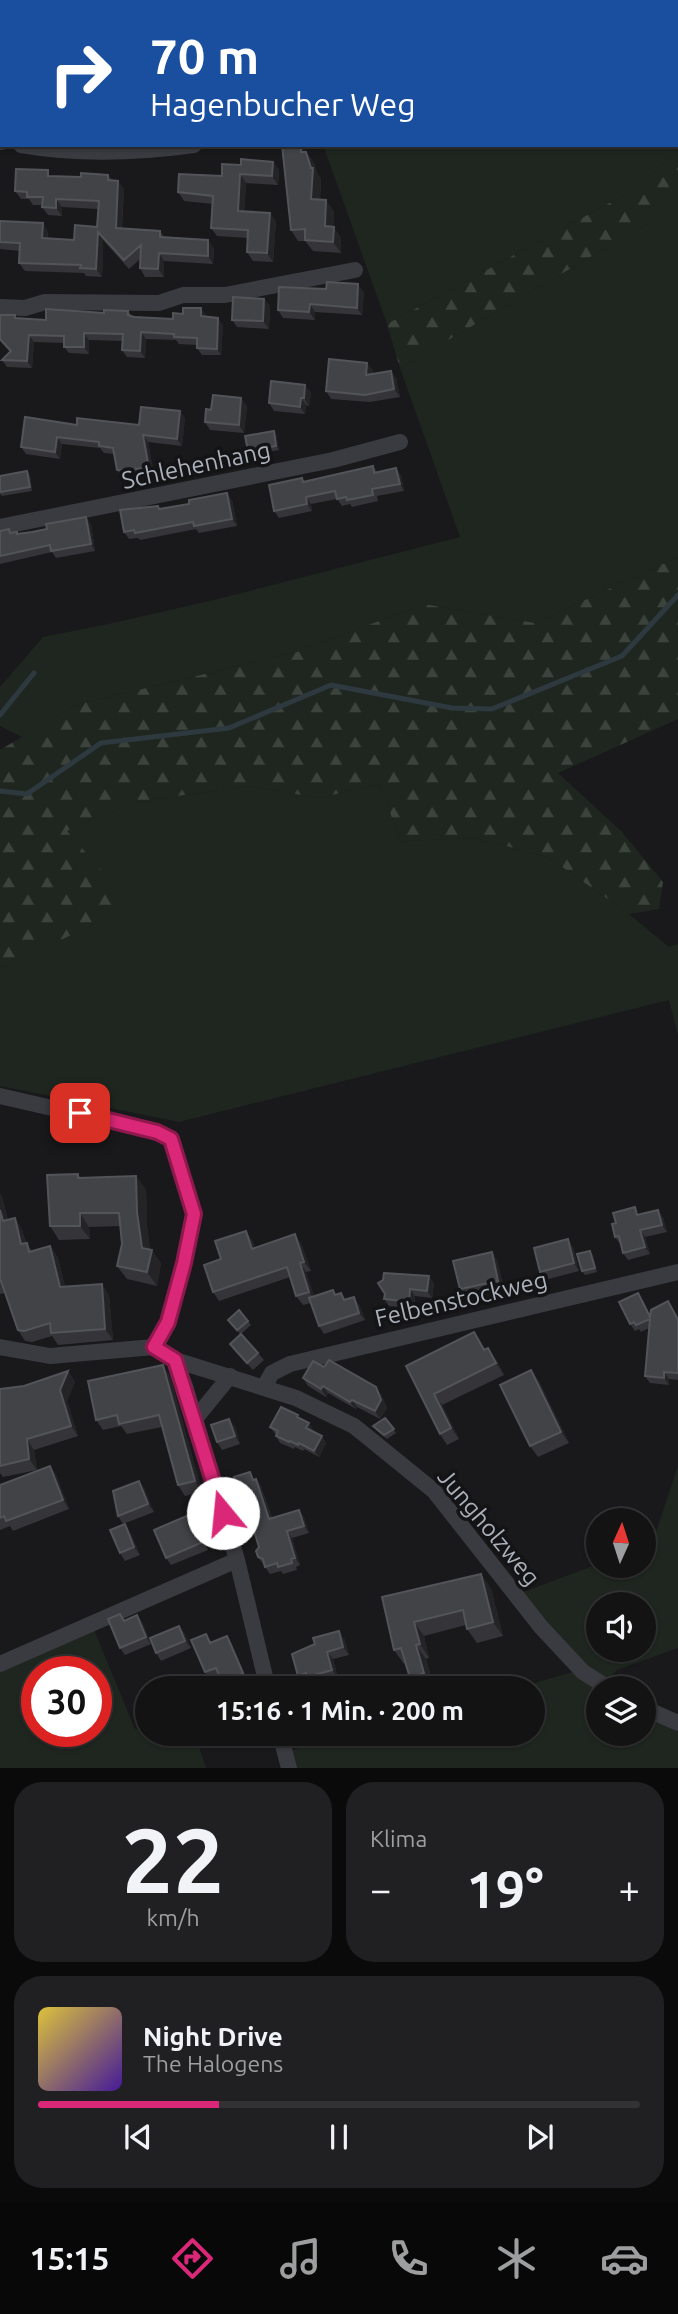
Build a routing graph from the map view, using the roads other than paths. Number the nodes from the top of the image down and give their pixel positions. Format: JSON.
{"nodes":[{"id":1,"x":33,"y":147,"type":"edge"},
{"id":2,"x":178,"y":147,"type":"edge"},
{"id":3,"x":355,"y":270,"type":"dead end"},
{"id":4,"x":0,"y":307,"type":"edge"},
{"id":5,"x":400,"y":442,"type":"dead end"},
{"id":6,"x":0,"y":527,"type":"edge"},
{"id":7,"x":0,"y":1096,"type":"edge"},
{"id":8,"x":678,"y":1272,"type":"edge"},
{"id":9,"x":154,"y":1347,"type":"junction"},
{"id":10,"x":0,"y":1348,"type":"edge"},
{"id":11,"x":175,"y":1360,"type":"junction"},
{"id":12,"x":230,"y":1376,"type":"junction"},
{"id":13,"x":264,"y":1387,"type":"junction"},
{"id":14,"x":195,"y":1419,"type":"junction"},
{"id":15,"x":237,"y":1560,"type":"junction"},
{"id":16,"x":0,"y":1664,"type":"edge"},
{"id":17,"x":265,"y":1676,"type":"edge"},
{"id":18,"x":589,"y":1676,"type":"edge"},
{"id":19,"x":656,"y":1713,"type":"edge"},
{"id":20,"x":678,"y":1723,"type":"edge"},
{"id":21,"x":282,"y":1746,"type":"edge"},
{"id":22,"x":284,"y":1766,"type":"edge"}],
"edges":[{"from":1,"to":2,"type":"street"},
{"from":3,"to":4,"type":"street"},
{"from":5,"to":6,"type":"street","name":"Schlehenhang"},
{"from":7,"to":9,"type":"street"},
{"from":8,"to":13,"type":"street","name":"Felbenstockweg"},
{"from":9,"to":10,"type":"street"},
{"from":9,"to":11,"type":"street","name":"Jungholzweg"},
{"from":11,"to":12,"type":"street","name":"Jungholzweg"},
{"from":11,"to":14,"type":"street"},
{"from":12,"to":13,"type":"street","name":"Jungholzweg"},
{"from":12,"to":14,"type":"street"},
{"from":13,"to":18,"type":"street","name":"Jungholzweg"},
{"from":14,"to":15,"type":"street"},
{"from":15,"to":16,"type":"street"},
{"from":15,"to":17,"type":"street"},
{"from":19,"to":20,"type":"street"},
{"from":21,"to":22,"type":"street"}]}
